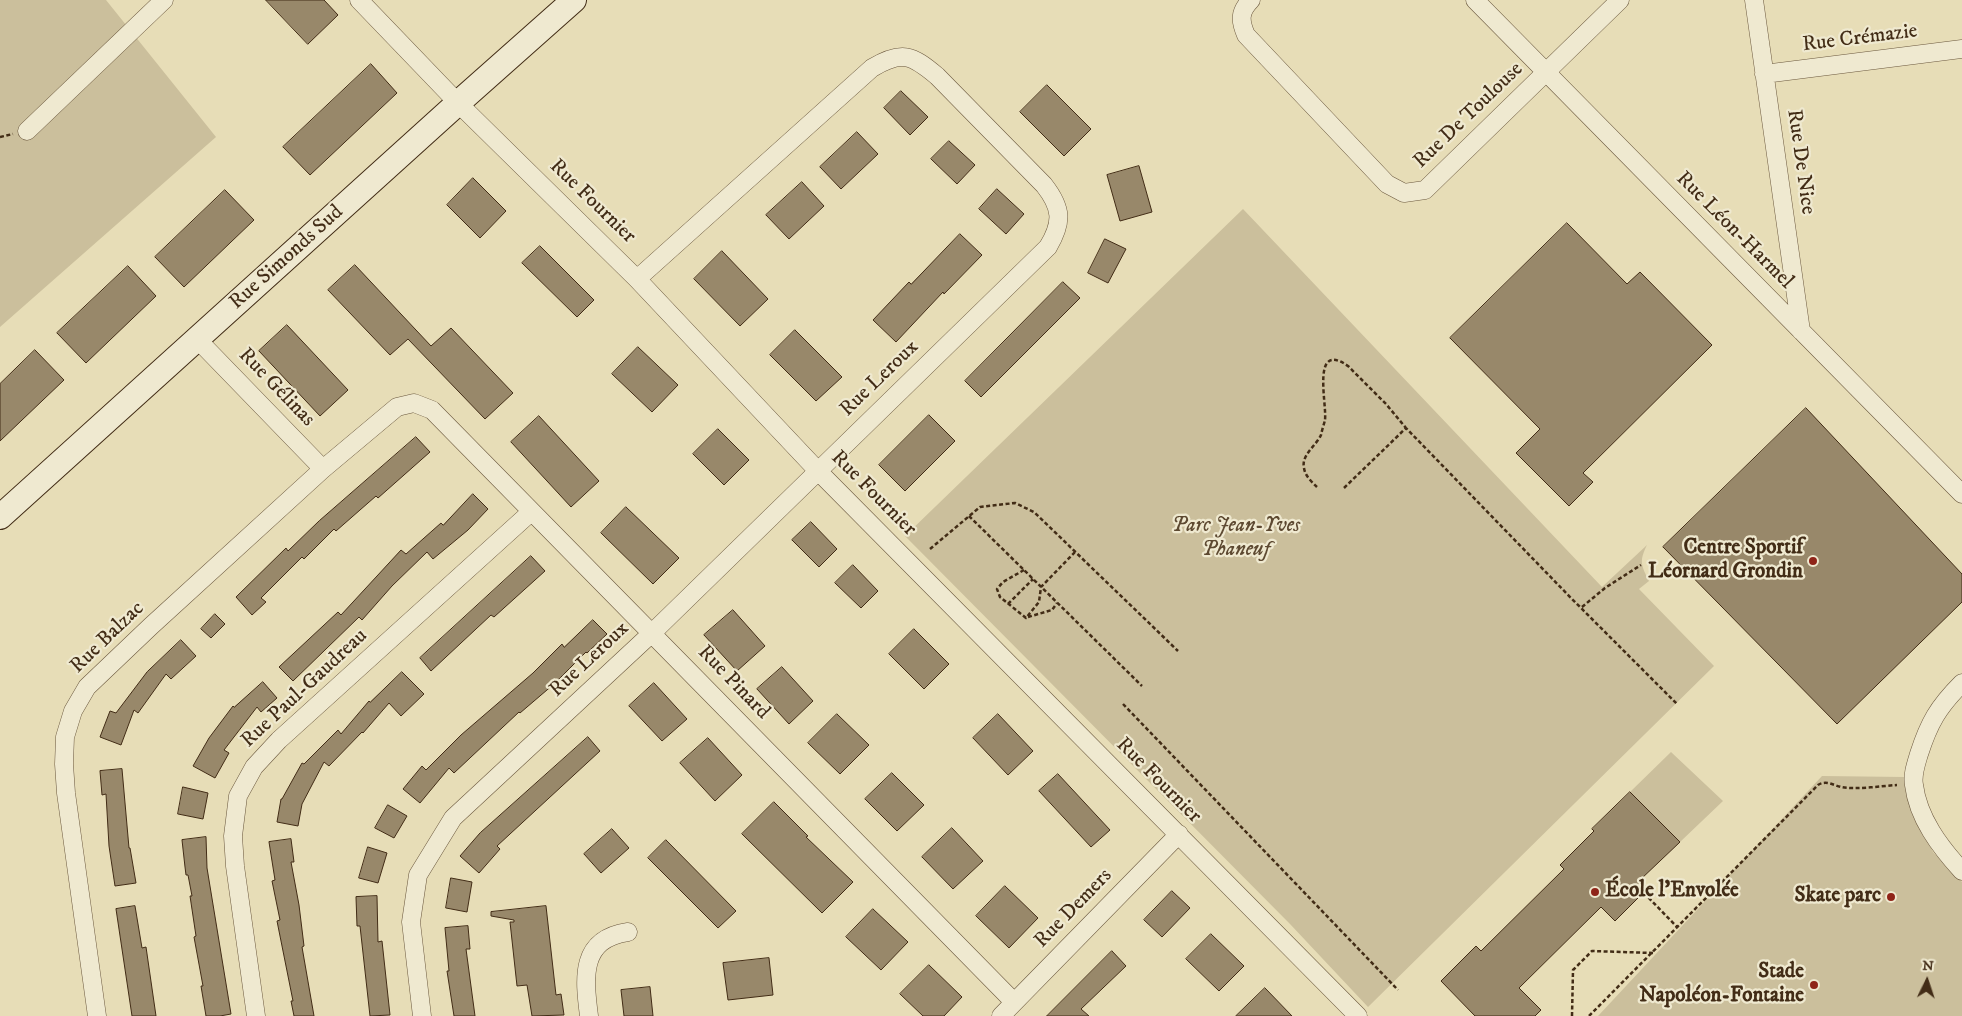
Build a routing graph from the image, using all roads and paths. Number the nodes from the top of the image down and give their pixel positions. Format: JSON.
{"nodes":[{"id":1,"x":164,"y":0,"type":"edge"},
{"id":2,"x":359,"y":0,"type":"edge"},
{"id":3,"x":574,"y":0,"type":"edge"},
{"id":4,"x":1251,"y":0,"type":"edge"},
{"id":5,"x":1475,"y":0,"type":"edge"},
{"id":6,"x":1620,"y":0,"type":"edge"},
{"id":7,"x":1754,"y":0,"type":"edge"},
{"id":8,"x":1962,"y":48,"type":"edge"},
{"id":9,"x":1546,"y":72,"type":"junction"},
{"id":10,"x":1764,"y":74,"type":"junction"},
{"id":11,"x":458,"y":102,"type":"junction"},
{"id":12,"x":26,"y":131,"type":"dead end"},
{"id":13,"x":638,"y":279,"type":"junction"},
{"id":14,"x":1801,"y":331,"type":"junction"},
{"id":15,"x":197,"y":340,"type":"junction"},
{"id":16,"x":414,"y":403,"type":"joint"},
{"id":17,"x":1406,"y":428,"type":"junction"},
{"id":18,"x":323,"y":469,"type":"junction"},
{"id":19,"x":818,"y":471,"type":"junction"},
{"id":20,"x":1317,"y":487,"type":"dead end"},
{"id":21,"x":1344,"y":488,"type":"dead end"},
{"id":22,"x":1962,"y":494,"type":"edge"},
{"id":23,"x":530,"y":512,"type":"junction"},
{"id":24,"x":969,"y":516,"type":"junction"},
{"id":25,"x":0,"y":518,"type":"edge"},
{"id":26,"x":930,"y":549,"type":"dead end"},
{"id":27,"x":1075,"y":552,"type":"junction"},
{"id":28,"x":1641,"y":565,"type":"dead end"},
{"id":29,"x":1024,"y":570,"type":"junction"},
{"id":30,"x":1033,"y":579,"type":"junction"},
{"id":31,"x":1041,"y":587,"type":"junction"},
{"id":32,"x":1057,"y":603,"type":"junction"},
{"id":33,"x":1008,"y":604,"type":"junction"},
{"id":34,"x":1582,"y":607,"type":"junction"},
{"id":35,"x":1026,"y":618,"type":"junction"},
{"id":36,"x":652,"y":633,"type":"junction"},
{"id":37,"x":1178,"y":651,"type":"dead end"},
{"id":38,"x":1962,"y":683,"type":"edge"},
{"id":39,"x":1142,"y":686,"type":"dead end"},
{"id":40,"x":1123,"y":704,"type":"dead end"},
{"id":41,"x":1678,"y":704,"type":"dead end"},
{"id":42,"x":1914,"y":784,"type":"junction"},
{"id":43,"x":1179,"y":834,"type":"junction"},
{"id":44,"x":1962,"y":871,"type":"edge"},
{"id":45,"x":1644,"y":893,"type":"dead end"},
{"id":46,"x":1678,"y":928,"type":"junction"},
{"id":47,"x":628,"y":932,"type":"dead end"},
{"id":48,"x":1653,"y":953,"type":"junction"},
{"id":49,"x":1398,"y":990,"type":"dead end"},
{"id":50,"x":1014,"y":1002,"type":"junction"},
{"id":51,"x":97,"y":1016,"type":"edge"},
{"id":52,"x":256,"y":1016,"type":"edge"},
{"id":53,"x":422,"y":1016,"type":"edge"},
{"id":54,"x":589,"y":1016,"type":"edge"},
{"id":55,"x":1001,"y":1016,"type":"edge"},
{"id":56,"x":1358,"y":1016,"type":"edge"},
{"id":57,"x":1572,"y":1016,"type":"edge"},
{"id":58,"x":1589,"y":1016,"type":"edge"}],
"edges":[{"from":1,"to":12,"type":"street"},
{"from":2,"to":11,"type":"street","name":"Rue Fournier"},
{"from":3,"to":11,"type":"street","name":"Rue Simonds Sud"},
{"from":4,"to":9,"type":"street","name":"Rue De Toulouse"},
{"from":5,"to":9,"type":"street","name":"Rue Léon-Harmel"},
{"from":6,"to":9,"type":"street","name":"Rue De Toulouse"},
{"from":7,"to":10,"type":"street","name":"Rue De Nice"},
{"from":8,"to":10,"type":"street","name":"Rue Crémazie"},
{"from":9,"to":14,"type":"street","name":"Rue Léon-Harmel"},
{"from":10,"to":14,"type":"street","name":"Rue De Nice"},
{"from":11,"to":13,"type":"street","name":"Rue Fournier"},
{"from":11,"to":15,"type":"street","name":"Rue Simonds Sud"},
{"from":13,"to":19,"type":"street","name":"Rue Fournier"},
{"from":13,"to":19,"type":"street","name":"Rue Leroux"},
{"from":14,"to":22,"type":"street","name":"Rue Léon-Harmel"},
{"from":15,"to":18,"type":"street","name":"Rue Gélinas"},
{"from":15,"to":25,"type":"street","name":"Rue Simonds Sud"},
{"from":16,"to":18,"type":"street","name":"Rue Balzac"},
{"from":16,"to":23,"type":"street","name":"Rue Pinard"},
{"from":17,"to":20,"type":"path"},
{"from":17,"to":21,"type":"path"},
{"from":17,"to":34,"type":"path"},
{"from":18,"to":51,"type":"street","name":"Rue Balzac"},
{"from":19,"to":36,"type":"street","name":"Rue Leroux"},
{"from":19,"to":43,"type":"street","name":"Rue Fournier"},
{"from":23,"to":36,"type":"street","name":"Rue Pinard"},
{"from":23,"to":52,"type":"street","name":"Rue Paul-Gaudreau"},
{"from":24,"to":26,"type":"path"},
{"from":24,"to":27,"type":"path"},
{"from":24,"to":29,"type":"path"},
{"from":27,"to":31,"type":"path"},
{"from":27,"to":37,"type":"path"},
{"from":28,"to":34,"type":"path"},
{"from":29,"to":30,"type":"path"},
{"from":29,"to":33,"type":"path"},
{"from":30,"to":31,"type":"path"},
{"from":30,"to":33,"type":"path"},
{"from":31,"to":32,"type":"path"},
{"from":31,"to":35,"type":"path"},
{"from":32,"to":35,"type":"path"},
{"from":32,"to":39,"type":"path"},
{"from":33,"to":35,"type":"path"},
{"from":34,"to":41,"type":"path"},
{"from":36,"to":50,"type":"street","name":"Rue Pinard"},
{"from":36,"to":53,"type":"street","name":"Rue Leroux"},
{"from":38,"to":42,"type":"street"},
{"from":40,"to":49,"type":"path"},
{"from":42,"to":44,"type":"street"},
{"from":42,"to":46,"type":"path"},
{"from":43,"to":50,"type":"street","name":"Rue Demers"},
{"from":43,"to":56,"type":"street","name":"Rue Fournier"},
{"from":45,"to":46,"type":"path"},
{"from":46,"to":48,"type":"path"},
{"from":47,"to":54,"type":"street"},
{"from":48,"to":57,"type":"path"},
{"from":48,"to":58,"type":"path"},
{"from":50,"to":55,"type":"street","name":"Rue Demers"}]}
